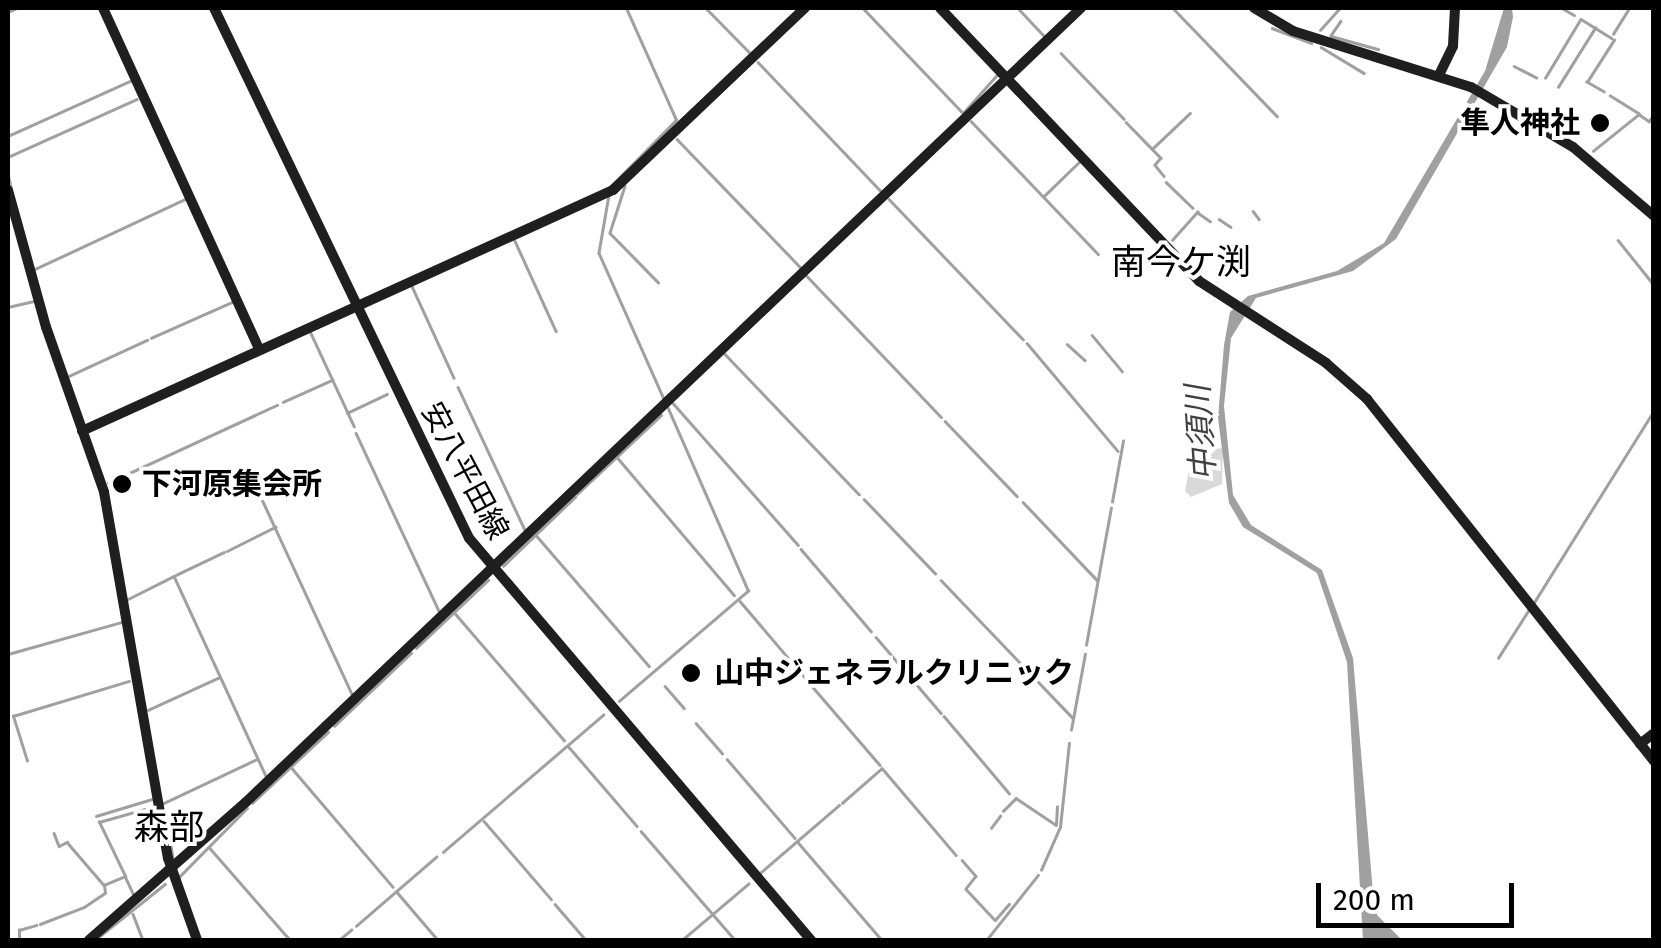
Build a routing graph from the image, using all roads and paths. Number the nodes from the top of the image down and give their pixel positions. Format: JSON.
{"nodes":[{"id":1,"x":102,"y":8,"type":"edge"},
{"id":2,"x":214,"y":8,"type":"edge"},
{"id":3,"x":805,"y":8,"type":"edge"},
{"id":4,"x":940,"y":8,"type":"edge"},
{"id":5,"x":1081,"y":8,"type":"edge"},
{"id":6,"x":1254,"y":8,"type":"edge"},
{"id":7,"x":1455,"y":8,"type":"edge"},
{"id":8,"x":1440,"y":75,"type":"junction"},
{"id":9,"x":1006,"y":78,"type":"junction"},
{"id":10,"x":8,"y":190,"type":"edge"},
{"id":11,"x":1654,"y":216,"type":"edge"},
{"id":12,"x":354,"y":304,"type":"junction"},
{"id":13,"x":259,"y":348,"type":"junction"},
{"id":14,"x":82,"y":431,"type":"junction"},
{"id":15,"x":491,"y":568,"type":"junction"},
{"id":16,"x":1654,"y":733,"type":"edge"},
{"id":17,"x":1640,"y":744,"type":"junction"},
{"id":18,"x":1654,"y":760,"type":"edge"},
{"id":19,"x":172,"y":872,"type":"junction"},
{"id":20,"x":88,"y":940,"type":"edge"},
{"id":21,"x":196,"y":940,"type":"edge"},
{"id":22,"x":810,"y":940,"type":"edge"}],
"edges":[{"from":1,"to":13,"type":"street"},
{"from":2,"to":12,"type":"street","name":"安八平田線"},
{"from":3,"to":12,"type":"street"},
{"from":4,"to":9,"type":"street"},
{"from":5,"to":9,"type":"street"},
{"from":6,"to":8,"type":"street"},
{"from":7,"to":8,"type":"street"},
{"from":8,"to":11,"type":"street"},
{"from":9,"to":15,"type":"street"},
{"from":9,"to":17,"type":"street"},
{"from":10,"to":14,"type":"street"},
{"from":12,"to":13,"type":"street"},
{"from":12,"to":15,"type":"street","name":"安八平田線"},
{"from":13,"to":14,"type":"street"},
{"from":14,"to":19,"type":"street"},
{"from":15,"to":19,"type":"street"},
{"from":15,"to":22,"type":"street","name":"安八平田線"},
{"from":16,"to":17,"type":"street"},
{"from":17,"to":18,"type":"street"},
{"from":19,"to":20,"type":"street"},
{"from":19,"to":21,"type":"street"}]}
